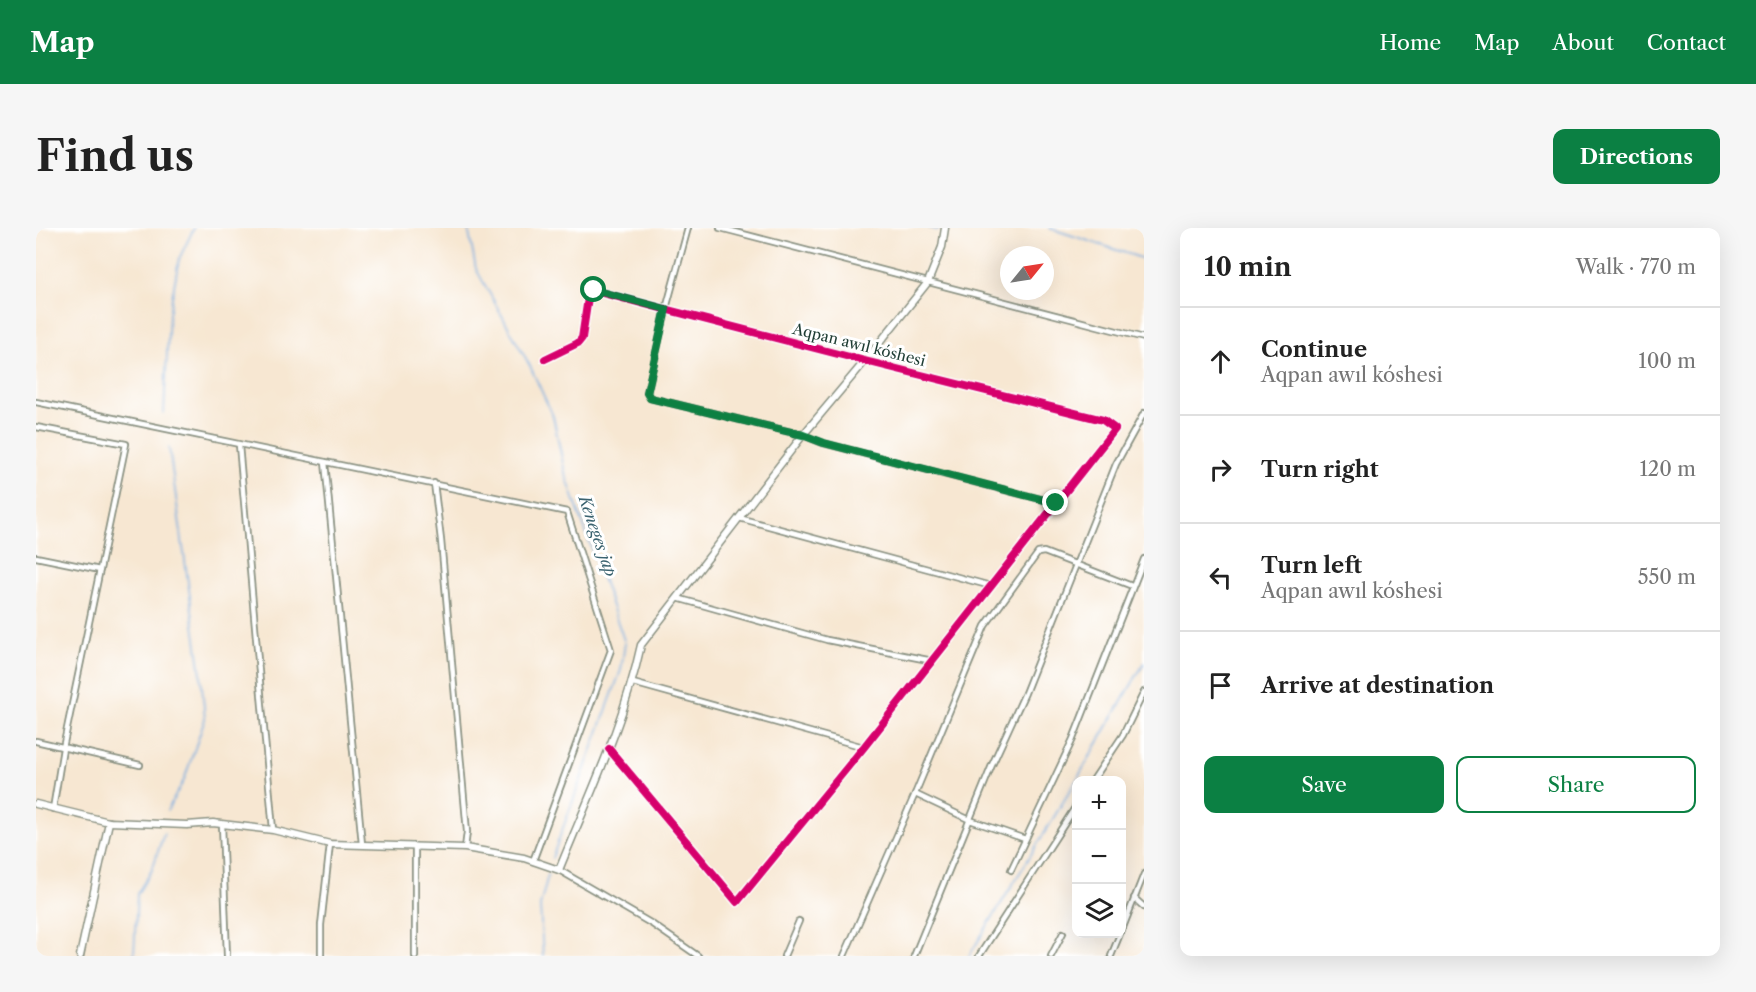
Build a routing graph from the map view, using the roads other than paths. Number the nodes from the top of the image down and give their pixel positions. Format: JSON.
{"nodes":[{"id":1,"x":688,"y":228,"type":"edge"},
{"id":2,"x":720,"y":228,"type":"edge"},
{"id":3,"x":945,"y":228,"type":"edge"},
{"id":4,"x":928,"y":282,"type":"junction"},
{"id":5,"x":666,"y":309,"type":"junction"},
{"id":6,"x":1144,"y":338,"type":"edge"},
{"id":7,"x":545,"y":359,"type":"dead end"},
{"id":8,"x":865,"y":362,"type":"junction"},
{"id":9,"x":36,"y":402,"type":"edge"},
{"id":10,"x":1144,"y":413,"type":"edge"},
{"id":11,"x":36,"y":427,"type":"edge"},
{"id":12,"x":803,"y":435,"type":"junction"},
{"id":13,"x":239,"y":445,"type":"junction"},
{"id":14,"x":325,"y":462,"type":"junction"},
{"id":15,"x":434,"y":483,"type":"junction"},
{"id":16,"x":1056,"y":503,"type":"junction"},
{"id":17,"x":738,"y":518,"type":"junction"},
{"id":18,"x":36,"y":557,"type":"edge"},
{"id":19,"x":1144,"y":559,"type":"edge"},
{"id":20,"x":1077,"y":564,"type":"junction"},
{"id":21,"x":100,"y":570,"type":"junction"},
{"id":22,"x":991,"y":586,"type":"junction"},
{"id":23,"x":1132,"y":586,"type":"junction"},
{"id":24,"x":677,"y":598,"type":"junction"},
{"id":25,"x":933,"y":661,"type":"junction"},
{"id":26,"x":633,"y":683,"type":"junction"},
{"id":27,"x":1144,"y":692,"type":"edge"},
{"id":28,"x":36,"y":741,"type":"edge"},
{"id":29,"x":63,"y":747,"type":"junction"},
{"id":30,"x":864,"y":747,"type":"junction"},
{"id":31,"x":609,"y":749,"type":"junction"},
{"id":32,"x":140,"y":765,"type":"dead end"},
{"id":33,"x":1096,"y":776,"type":"edge"},
{"id":34,"x":915,"y":794,"type":"junction"},
{"id":35,"x":36,"y":804,"type":"edge"},
{"id":36,"x":52,"y":809,"type":"junction"},
{"id":37,"x":1072,"y":814,"type":"edge"},
{"id":38,"x":969,"y":820,"type":"junction"},
{"id":39,"x":109,"y":822,"type":"junction"},
{"id":40,"x":222,"y":824,"type":"junction"},
{"id":41,"x":273,"y":830,"type":"junction"},
{"id":42,"x":1025,"y":839,"type":"junction"},
{"id":43,"x":330,"y":843,"type":"junction"},
{"id":44,"x":362,"y":844,"type":"junction"},
{"id":45,"x":415,"y":846,"type":"junction"},
{"id":46,"x":465,"y":848,"type":"junction"},
{"id":47,"x":534,"y":861,"type":"junction"},
{"id":48,"x":559,"y":870,"type":"junction"},
{"id":49,"x":1011,"y":870,"type":"dead end"},
{"id":50,"x":1144,"y":874,"type":"edge"},
{"id":51,"x":1134,"y":898,"type":"junction"},
{"id":52,"x":1144,"y":908,"type":"edge"},
{"id":53,"x":1126,"y":919,"type":"edge"},
{"id":54,"x":800,"y":921,"type":"dead end"},
{"id":55,"x":1063,"y":933,"type":"dead end"},
{"id":56,"x":1118,"y":938,"type":"edge"},
{"id":57,"x":80,"y":956,"type":"edge"},
{"id":58,"x":227,"y":956,"type":"edge"},
{"id":59,"x":321,"y":956,"type":"edge"},
{"id":60,"x":415,"y":956,"type":"edge"},
{"id":61,"x":698,"y":956,"type":"edge"},
{"id":62,"x":784,"y":956,"type":"edge"},
{"id":63,"x":844,"y":956,"type":"edge"},
{"id":64,"x":914,"y":956,"type":"edge"},
{"id":65,"x":979,"y":956,"type":"edge"},
{"id":66,"x":1051,"y":956,"type":"edge"},
{"id":67,"x":1111,"y":956,"type":"edge"}],
"edges":[{"from":1,"to":5,"type":"street"},
{"from":2,"to":4,"type":"street"},
{"from":3,"to":4,"type":"street"},
{"from":4,"to":6,"type":"street"},
{"from":4,"to":8,"type":"street"},
{"from":5,"to":7,"type":"street","name":"Aqpan awıl kóshesi"},
{"from":5,"to":8,"type":"street","name":"Aqpan awıl kóshesi"},
{"from":5,"to":12,"type":"street"},
{"from":8,"to":12,"type":"street"},
{"from":8,"to":16,"type":"street","name":"Aqpan awıl kóshesi"},
{"from":9,"to":13,"type":"street"},
{"from":10,"to":20,"type":"street"},
{"from":11,"to":21,"type":"street"},
{"from":12,"to":16,"type":"street"},
{"from":12,"to":17,"type":"street"},
{"from":13,"to":14,"type":"street"},
{"from":13,"to":41,"type":"street"},
{"from":14,"to":15,"type":"street"},
{"from":14,"to":44,"type":"street"},
{"from":15,"to":46,"type":"street"},
{"from":15,"to":47,"type":"street"},
{"from":16,"to":22,"type":"street"},
{"from":17,"to":22,"type":"street"},
{"from":17,"to":24,"type":"street"},
{"from":18,"to":21,"type":"street"},
{"from":19,"to":23,"type":"street"},
{"from":20,"to":23,"type":"street"},
{"from":20,"to":34,"type":"street"},
{"from":20,"to":38,"type":"street"},
{"from":21,"to":29,"type":"street"},
{"from":22,"to":25,"type":"street"},
{"from":23,"to":42,"type":"street"},
{"from":24,"to":25,"type":"street"},
{"from":24,"to":26,"type":"street"},
{"from":25,"to":30,"type":"street"},
{"from":26,"to":30,"type":"street"},
{"from":26,"to":31,"type":"street"},
{"from":27,"to":33,"type":"street"},
{"from":28,"to":29,"type":"street"},
{"from":29,"to":32,"type":"street"},
{"from":29,"to":36,"type":"street"},
{"from":30,"to":31,"type":"street"},
{"from":31,"to":48,"type":"street"},
{"from":34,"to":38,"type":"street"},
{"from":34,"to":63,"type":"street"},
{"from":35,"to":36,"type":"street"},
{"from":36,"to":39,"type":"street"},
{"from":37,"to":65,"type":"street"},
{"from":38,"to":42,"type":"street"},
{"from":38,"to":64,"type":"street"},
{"from":39,"to":40,"type":"street"},
{"from":39,"to":57,"type":"street"},
{"from":40,"to":41,"type":"street"},
{"from":40,"to":58,"type":"street"},
{"from":41,"to":43,"type":"street"},
{"from":42,"to":49,"type":"street"},
{"from":43,"to":44,"type":"street"},
{"from":43,"to":59,"type":"street"},
{"from":44,"to":45,"type":"street"},
{"from":45,"to":46,"type":"street"},
{"from":45,"to":60,"type":"street"},
{"from":46,"to":47,"type":"street"},
{"from":47,"to":48,"type":"street"},
{"from":48,"to":61,"type":"street"},
{"from":50,"to":51,"type":"street"},
{"from":51,"to":52,"type":"street"},
{"from":51,"to":53,"type":"street"},
{"from":54,"to":62,"type":"street"},
{"from":55,"to":66,"type":"street"},
{"from":56,"to":67,"type":"street"}]}
